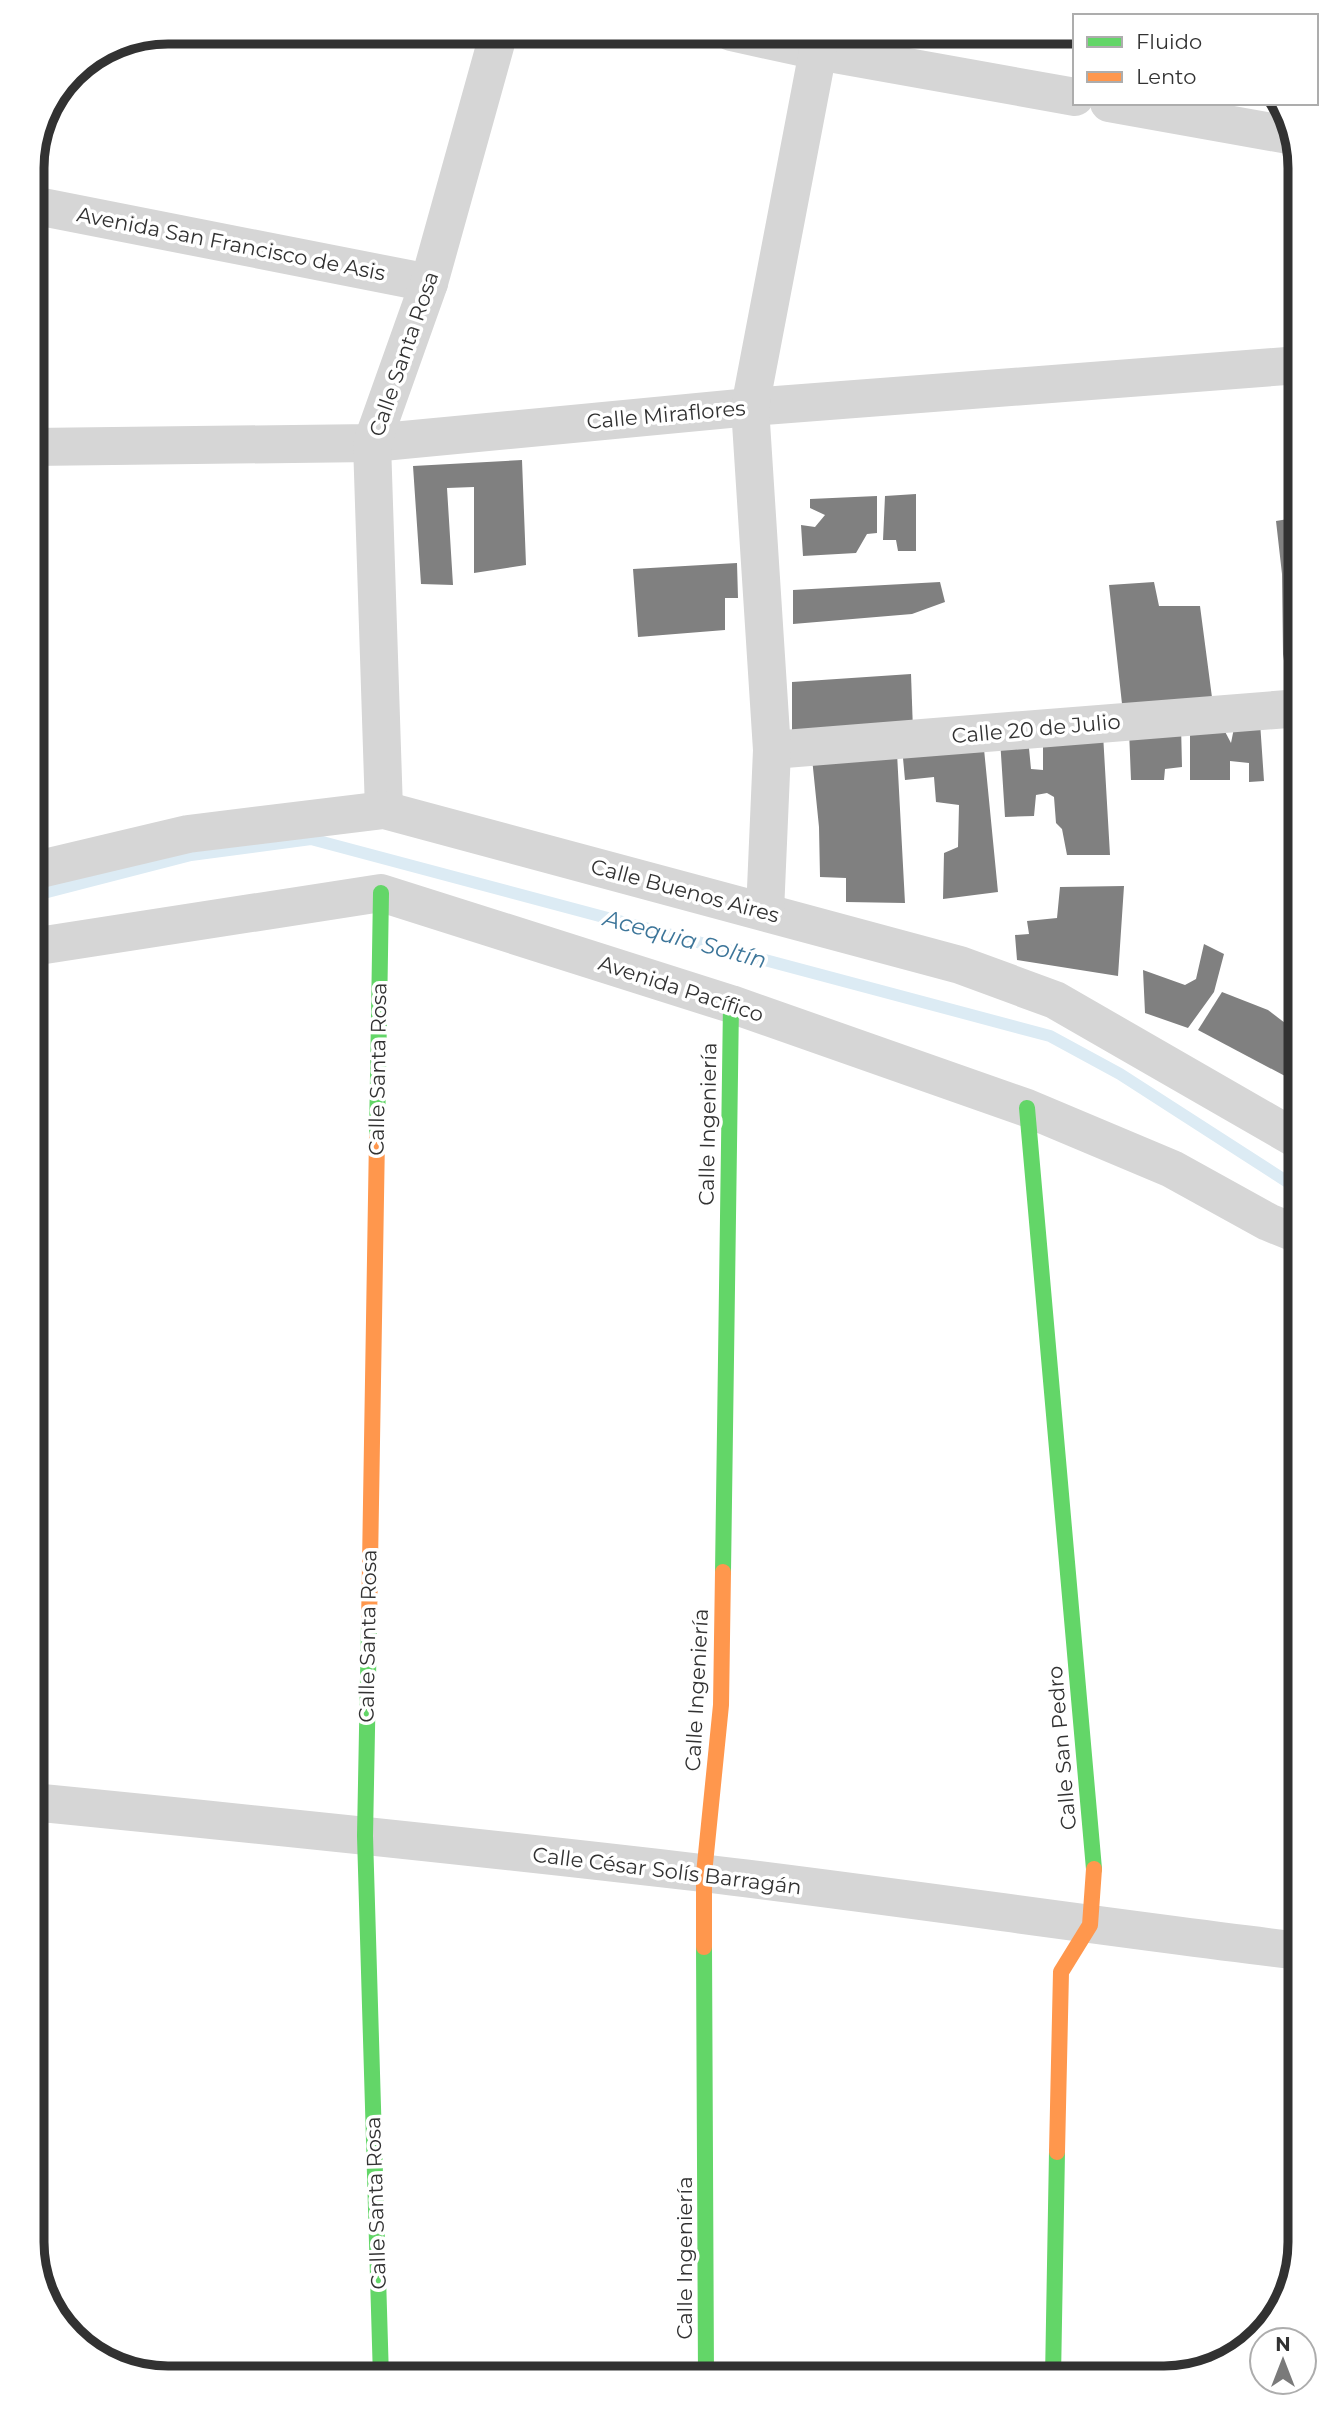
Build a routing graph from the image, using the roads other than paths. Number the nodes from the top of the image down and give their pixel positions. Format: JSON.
{"nodes":[{"id":1,"x":496,"y":44,"type":"edge"},
{"id":2,"x":786,"y":44,"type":"edge"},
{"id":3,"x":818,"y":51,"type":"junction"},
{"id":4,"x":1073,"y":97,"type":"edge"},
{"id":5,"x":1120,"y":105,"type":"edge"},
{"id":6,"x":1283,"y":134,"type":"edge"},
{"id":7,"x":44,"y":207,"type":"edge"},
{"id":8,"x":429,"y":284,"type":"junction"},
{"id":9,"x":1288,"y":366,"type":"edge"},
{"id":10,"x":750,"y":407,"type":"junction"},
{"id":11,"x":372,"y":443,"type":"junction"},
{"id":12,"x":44,"y":447,"type":"edge"},
{"id":13,"x":1288,"y":709,"type":"edge"},
{"id":14,"x":772,"y":750,"type":"junction"},
{"id":15,"x":384,"y":810,"type":"junction"},
{"id":16,"x":44,"y":868,"type":"edge"},
{"id":17,"x":381,"y":893,"type":"junction"},
{"id":18,"x":765,"y":912,"type":"junction"},
{"id":19,"x":44,"y":945,"type":"edge"},
{"id":20,"x":731,"y":1004,"type":"junction"},
{"id":21,"x":1027,"y":1108,"type":"junction"},
{"id":22,"x":1288,"y":1134,"type":"edge"},
{"id":23,"x":1288,"y":1230,"type":"edge"},
{"id":24,"x":44,"y":1803,"type":"edge"},
{"id":25,"x":365,"y":1836,"type":"junction"},
{"id":26,"x":704,"y":1874,"type":"junction"},
{"id":27,"x":1090,"y":1925,"type":"junction"},
{"id":28,"x":1288,"y":1950,"type":"edge"},
{"id":29,"x":381,"y":2366,"type":"edge"},
{"id":30,"x":706,"y":2366,"type":"edge"},
{"id":31,"x":1054,"y":2366,"type":"edge"}],
"edges":[{"from":1,"to":8,"type":"street","name":"Calle Santa Rosa"},
{"from":2,"to":3,"type":"street"},
{"from":3,"to":4,"type":"street"},
{"from":3,"to":10,"type":"street"},
{"from":5,"to":6,"type":"street"},
{"from":7,"to":8,"type":"street","name":"Avenida San Francisco de Asis"},
{"from":8,"to":11,"type":"street","name":"Calle Santa Rosa"},
{"from":9,"to":10,"type":"street","name":"Calle Miraflores"},
{"from":10,"to":11,"type":"street","name":"Calle Miraflores"},
{"from":10,"to":14,"type":"street"},
{"from":11,"to":12,"type":"street","name":"Calle Miraflores"},
{"from":11,"to":15,"type":"street","name":"Calle Santa Rosa"},
{"from":13,"to":14,"type":"street","name":"Calle 20 de Julio"},
{"from":14,"to":18,"type":"street"},
{"from":15,"to":16,"type":"street","name":"Calle Buenos Aires"},
{"from":15,"to":18,"type":"street","name":"Calle Buenos Aires"},
{"from":17,"to":19,"type":"street","name":"Avenida Pacífico"},
{"from":17,"to":20,"type":"street","name":"Avenida Pacífico"},
{"from":17,"to":25,"type":"street","name":"Calle Santa Rosa"},
{"from":18,"to":22,"type":"street","name":"Calle Buenos Aires"},
{"from":20,"to":21,"type":"street","name":"Avenida Pacífico"},
{"from":20,"to":26,"type":"street","name":"Calle Ingeniería"},
{"from":21,"to":23,"type":"street","name":"Avenida Pacífico"},
{"from":21,"to":27,"type":"street","name":"Calle San Pedro"},
{"from":24,"to":25,"type":"street","name":"Calle César Solís Barragán"},
{"from":25,"to":26,"type":"street","name":"Calle César Solís Barragán"},
{"from":25,"to":29,"type":"street","name":"Calle Santa Rosa"},
{"from":26,"to":27,"type":"street","name":"Calle César Solís Barragán"},
{"from":26,"to":30,"type":"street","name":"Calle Ingeniería"},
{"from":27,"to":28,"type":"street","name":"Calle César Solís Barragán"},
{"from":27,"to":31,"type":"street","name":"Calle San Pedro"}]}
